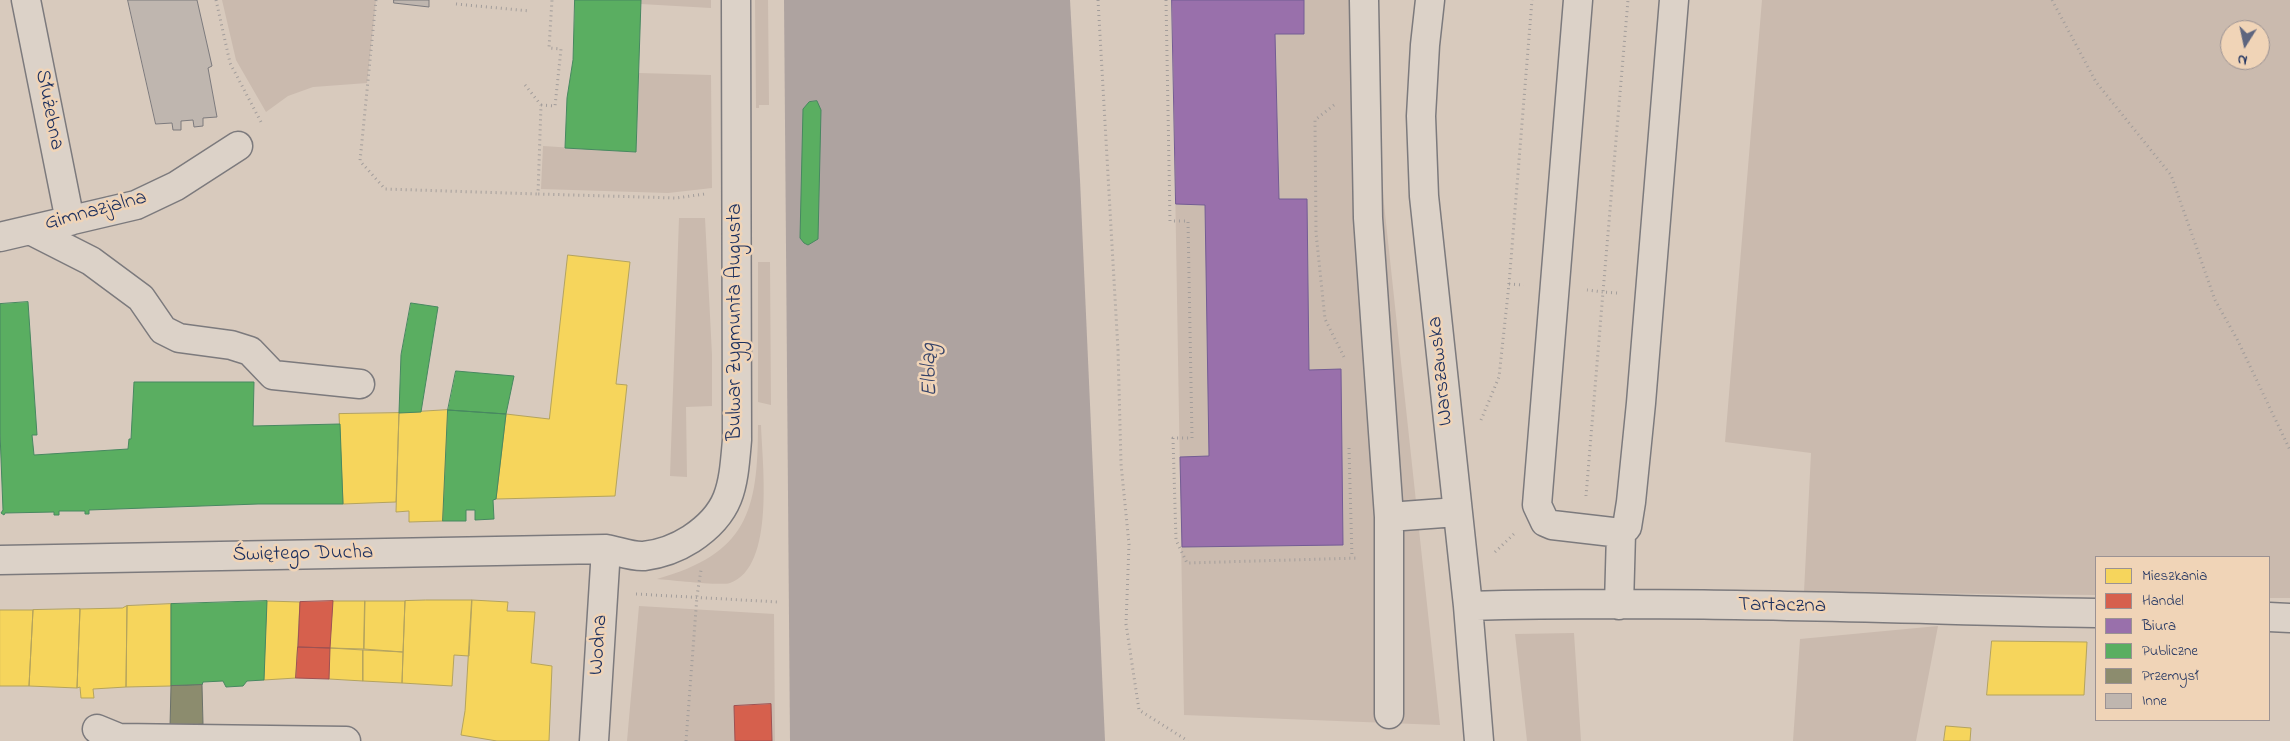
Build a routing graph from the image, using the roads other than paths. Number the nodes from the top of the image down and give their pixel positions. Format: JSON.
{"nodes":[{"id":1,"x":26,"y":0,"type":"edge"},
{"id":2,"x":736,"y":0,"type":"edge"},
{"id":3,"x":1364,"y":0,"type":"edge"},
{"id":4,"x":1430,"y":0,"type":"edge"},
{"id":5,"x":1578,"y":0,"type":"edge"},
{"id":6,"x":1674,"y":0,"type":"edge"},
{"id":7,"x":238,"y":146,"type":"dead end"},
{"id":8,"x":70,"y":221,"type":"junction"},
{"id":9,"x":30,"y":230,"type":"junction"},
{"id":10,"x":0,"y":237,"type":"edge"},
{"id":11,"x":360,"y":384,"type":"dead end"},
{"id":12,"x":1457,"y":512,"type":"junction"},
{"id":13,"x":1389,"y":517,"type":"junction"},
{"id":14,"x":1621,"y":533,"type":"junction"},
{"id":15,"x":606,"y":550,"type":"junction"},
{"id":16,"x":0,"y":560,"type":"edge"},
{"id":17,"x":1620,"y":605,"type":"junction"},
{"id":18,"x":1468,"y":606,"type":"junction"},
{"id":19,"x":2095,"y":613,"type":"edge"},
{"id":20,"x":2270,"y":617,"type":"edge"},
{"id":21,"x":2290,"y":618,"type":"edge"},
{"id":22,"x":1389,"y":714,"type":"dead end"},
{"id":23,"x":97,"y":729,"type":"dead end"},
{"id":24,"x":346,"y":741,"type":"edge"},
{"id":25,"x":594,"y":741,"type":"edge"},
{"id":26,"x":1479,"y":741,"type":"edge"}],
"edges":[{"from":1,"to":8,"type":"street","name":"Służebna"},
{"from":2,"to":15,"type":"street","name":"Bulwar Zygmunta Augusta"},
{"from":3,"to":13,"type":"street"},
{"from":4,"to":12,"type":"street","name":"Warszawska"},
{"from":5,"to":14,"type":"street"},
{"from":6,"to":14,"type":"street"},
{"from":7,"to":8,"type":"street","name":"Gimnazjalna"},
{"from":8,"to":9,"type":"street","name":"Gimnazjalna"},
{"from":9,"to":10,"type":"street","name":"Gimnazjalna"},
{"from":9,"to":11,"type":"street"},
{"from":12,"to":13,"type":"street"},
{"from":12,"to":18,"type":"street","name":"Warszawska"},
{"from":13,"to":22,"type":"street"},
{"from":14,"to":17,"type":"street"},
{"from":15,"to":16,"type":"street","name":"Świętego Ducha"},
{"from":15,"to":25,"type":"street","name":"Wodna"},
{"from":17,"to":18,"type":"street","name":"Tartaczna"},
{"from":17,"to":19,"type":"street","name":"Tartaczna"},
{"from":18,"to":26,"type":"street","name":"Warszawska"},
{"from":20,"to":21,"type":"street"},
{"from":23,"to":24,"type":"street"}]}
